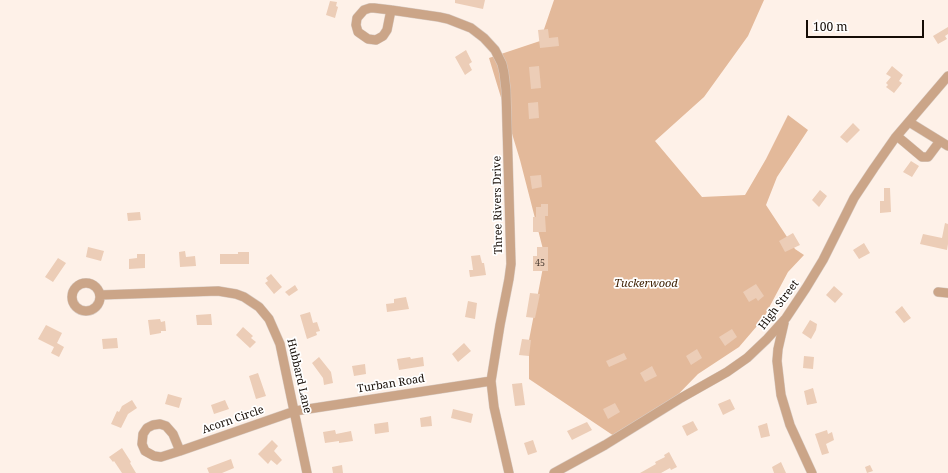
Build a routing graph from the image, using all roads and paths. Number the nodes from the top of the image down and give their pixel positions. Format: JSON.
{"nodes":[{"id":1,"x":391,"y":10,"type":"dead end"},
{"id":2,"x":948,"y":76,"type":"edge"},
{"id":3,"x":909,"y":122,"type":"junction"},
{"id":4,"x":897,"y":136,"type":"junction"},
{"id":5,"x":944,"y":143,"type":"edge"},
{"id":6,"x":938,"y":292,"type":"dead end"},
{"id":7,"x":948,"y":294,"type":"edge"},
{"id":8,"x":100,"y":295,"type":"dead end"},
{"id":9,"x":786,"y":318,"type":"junction"},
{"id":10,"x":491,"y":381,"type":"junction"},
{"id":11,"x":295,"y":412,"type":"junction"},
{"id":12,"x":180,"y":450,"type":"dead end"},
{"id":13,"x":307,"y":473,"type":"edge"},
{"id":14,"x":509,"y":473,"type":"edge"},
{"id":15,"x":554,"y":473,"type":"edge"},
{"id":16,"x":812,"y":473,"type":"edge"}],
"edges":[{"from":1,"to":10,"type":"street","name":"Three Rivers Drive"},
{"from":2,"to":3,"type":"street","name":"High Street"},
{"from":3,"to":4,"type":"street","name":"High Street"},
{"from":3,"to":5,"type":"street"},
{"from":4,"to":5,"type":"street"},
{"from":4,"to":9,"type":"street","name":"High Street"},
{"from":6,"to":7,"type":"street"},
{"from":8,"to":11,"type":"street","name":"Hubbard Lane"},
{"from":9,"to":15,"type":"street","name":"High Street"},
{"from":9,"to":16,"type":"street"},
{"from":10,"to":11,"type":"street","name":"Turban Road"},
{"from":10,"to":14,"type":"street","name":"Three Rivers Drive"},
{"from":11,"to":12,"type":"street","name":"Acorn Circle"},
{"from":11,"to":13,"type":"street","name":"Hubbard Lane"}]}
